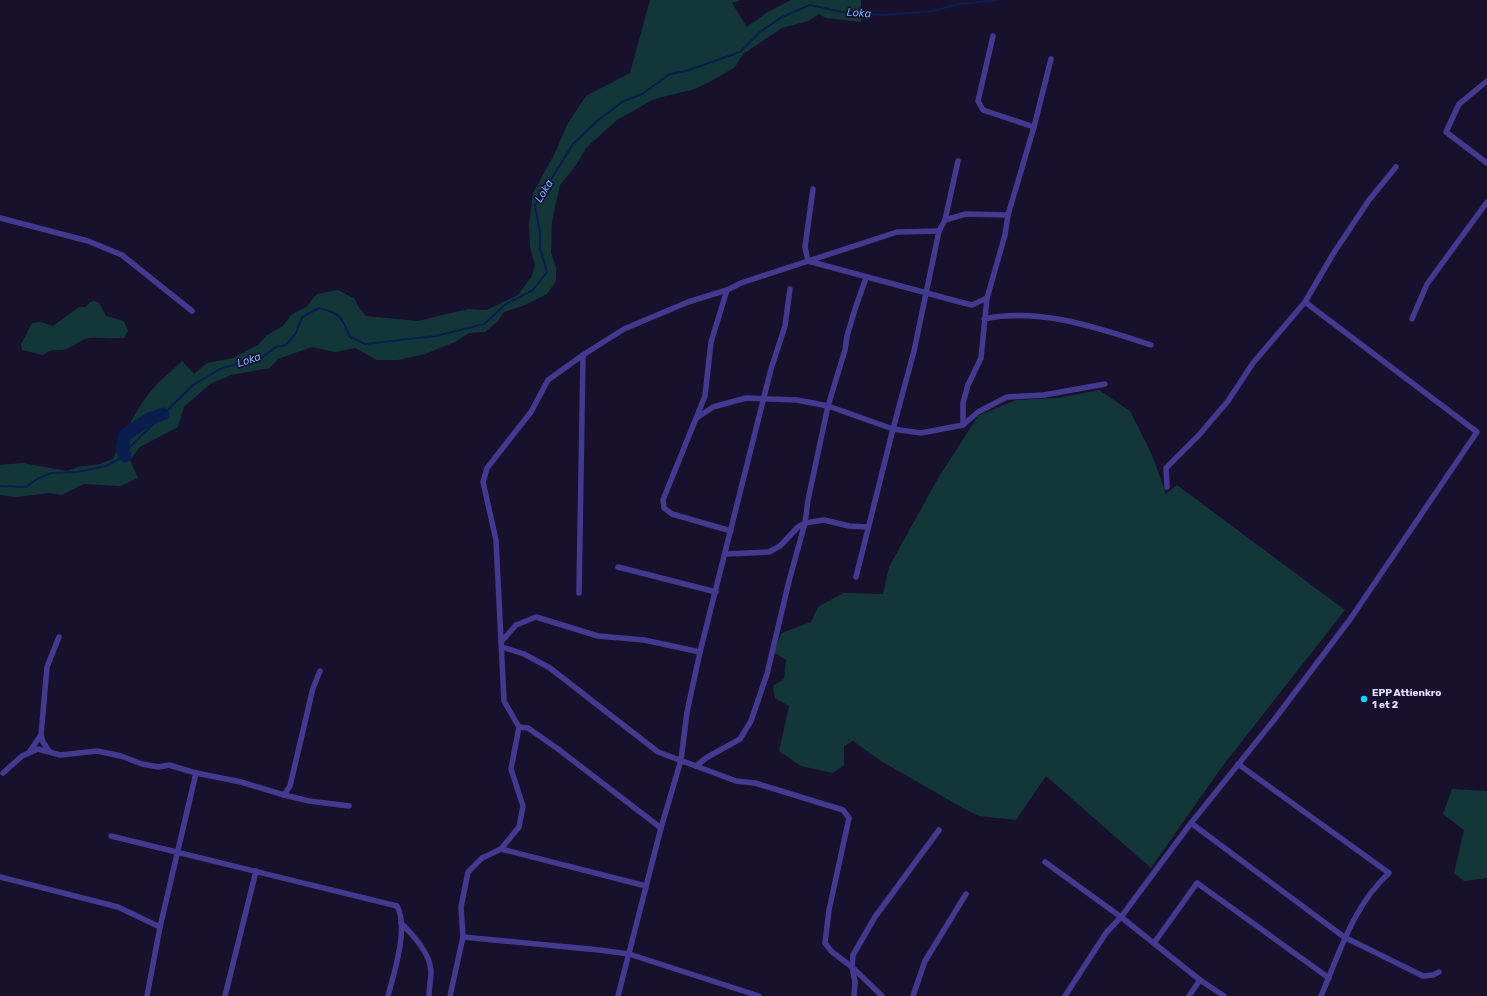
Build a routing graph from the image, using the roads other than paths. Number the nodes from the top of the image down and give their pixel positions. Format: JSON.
{"nodes":[{"id":1,"x":993,"y":36,"type":"dead end"},
{"id":2,"x":1051,"y":59,"type":"dead end"},
{"id":3,"x":1487,"y":81,"type":"edge"},
{"id":4,"x":1034,"y":127,"type":"junction"},
{"id":5,"x":958,"y":160,"type":"dead end"},
{"id":6,"x":1487,"y":163,"type":"edge"},
{"id":7,"x":1396,"y":168,"type":"dead end"},
{"id":8,"x":813,"y":189,"type":"dead end"},
{"id":9,"x":1487,"y":202,"type":"edge"},
{"id":10,"x":1008,"y":215,"type":"junction"},
{"id":11,"x":0,"y":218,"type":"edge"},
{"id":12,"x":945,"y":220,"type":"junction"},
{"id":13,"x":939,"y":231,"type":"junction"},
{"id":14,"x":808,"y":261,"type":"junction"},
{"id":15,"x":866,"y":278,"type":"junction"},
{"id":16,"x":790,"y":289,"type":"dead end"},
{"id":17,"x":728,"y":290,"type":"junction"},
{"id":18,"x":926,"y":293,"type":"junction"},
{"id":19,"x":987,"y":298,"type":"junction"},
{"id":20,"x":1305,"y":302,"type":"junction"},
{"id":21,"x":192,"y":311,"type":"dead end"},
{"id":22,"x":984,"y":319,"type":"junction"},
{"id":23,"x":1412,"y":319,"type":"dead end"},
{"id":24,"x":1150,"y":344,"type":"dead end"},
{"id":25,"x":583,"y":355,"type":"junction"},
{"id":26,"x":1105,"y":384,"type":"dead end"},
{"id":27,"x":764,"y":398,"type":"junction"},
{"id":28,"x":828,"y":406,"type":"junction"},
{"id":29,"x":698,"y":417,"type":"junction"},
{"id":30,"x":963,"y":425,"type":"junction"},
{"id":31,"x":893,"y":429,"type":"junction"},
{"id":32,"x":1167,"y":487,"type":"dead end"},
{"id":33,"x":805,"y":523,"type":"junction"},
{"id":34,"x":868,"y":527,"type":"junction"},
{"id":35,"x":731,"y":531,"type":"junction"},
{"id":36,"x":726,"y":554,"type":"junction"},
{"id":37,"x":618,"y":567,"type":"dead end"},
{"id":38,"x":856,"y":577,"type":"dead end"},
{"id":39,"x":716,"y":592,"type":"junction"},
{"id":40,"x":578,"y":594,"type":"dead end"},
{"id":41,"x":59,"y":637,"type":"dead end"},
{"id":42,"x":502,"y":644,"type":"junction"},
{"id":43,"x":700,"y":652,"type":"junction"},
{"id":44,"x":320,"y":671,"type":"dead end"},
{"id":45,"x":519,"y":727,"type":"junction"},
{"id":46,"x":41,"y":735,"type":"junction"},
{"id":47,"x":30,"y":751,"type":"junction"},
{"id":48,"x":49,"y":751,"type":"junction"},
{"id":49,"x":681,"y":760,"type":"junction"},
{"id":50,"x":1238,"y":764,"type":"junction"},
{"id":51,"x":696,"y":766,"type":"junction"},
{"id":52,"x":3,"y":773,"type":"dead end"},
{"id":53,"x":196,"y":773,"type":"junction"},
{"id":54,"x":284,"y":795,"type":"junction"},
{"id":55,"x":349,"y":806,"type":"dead end"},
{"id":56,"x":1191,"y":823,"type":"junction"},
{"id":57,"x":661,"y":828,"type":"junction"},
{"id":58,"x":939,"y":830,"type":"dead end"},
{"id":59,"x":111,"y":836,"type":"dead end"},
{"id":60,"x":501,"y":849,"type":"junction"},
{"id":61,"x":178,"y":853,"type":"junction"},
{"id":62,"x":1045,"y":862,"type":"dead end"},
{"id":63,"x":256,"y":872,"type":"junction"},
{"id":64,"x":0,"y":877,"type":"edge"},
{"id":65,"x":646,"y":886,"type":"junction"},
{"id":66,"x":966,"y":894,"type":"dead end"},
{"id":67,"x":1121,"y":917,"type":"junction"},
{"id":68,"x":401,"y":923,"type":"junction"},
{"id":69,"x":160,"y":927,"type":"junction"},
{"id":70,"x":463,"y":937,"type":"junction"},
{"id":71,"x":1344,"y":937,"type":"junction"},
{"id":72,"x":1154,"y":943,"type":"junction"},
{"id":73,"x":629,"y":954,"type":"junction"},
{"id":74,"x":852,"y":967,"type":"junction"},
{"id":75,"x":1439,"y":972,"type":"dead end"},
{"id":76,"x":1329,"y":978,"type":"junction"},
{"id":77,"x":1200,"y":980,"type":"junction"},
{"id":78,"x":147,"y":996,"type":"edge"},
{"id":79,"x":226,"y":996,"type":"edge"},
{"id":80,"x":388,"y":996,"type":"edge"},
{"id":81,"x":429,"y":996,"type":"edge"},
{"id":82,"x":450,"y":996,"type":"edge"},
{"id":83,"x":618,"y":996,"type":"edge"},
{"id":84,"x":759,"y":996,"type":"edge"},
{"id":85,"x":854,"y":996,"type":"edge"},
{"id":86,"x":882,"y":996,"type":"edge"},
{"id":87,"x":913,"y":996,"type":"edge"},
{"id":88,"x":1065,"y":996,"type":"edge"},
{"id":89,"x":1189,"y":996,"type":"edge"},
{"id":90,"x":1224,"y":996,"type":"edge"},
{"id":91,"x":1321,"y":996,"type":"edge"}],
"edges":[{"from":1,"to":4,"type":"street"},
{"from":2,"to":4,"type":"street"},
{"from":3,"to":6,"type":"street"},
{"from":4,"to":10,"type":"street"},
{"from":5,"to":12,"type":"street"},
{"from":7,"to":20,"type":"street"},
{"from":8,"to":14,"type":"street"},
{"from":9,"to":23,"type":"street"},
{"from":10,"to":12,"type":"street"},
{"from":10,"to":19,"type":"street"},
{"from":11,"to":21,"type":"street"},
{"from":12,"to":13,"type":"street"},
{"from":13,"to":14,"type":"street"},
{"from":13,"to":18,"type":"street"},
{"from":14,"to":15,"type":"street"},
{"from":14,"to":17,"type":"street"},
{"from":15,"to":18,"type":"street"},
{"from":15,"to":28,"type":"street"},
{"from":16,"to":27,"type":"street"},
{"from":17,"to":25,"type":"street"},
{"from":17,"to":29,"type":"street"},
{"from":18,"to":19,"type":"street"},
{"from":18,"to":31,"type":"street"},
{"from":19,"to":22,"type":"street"},
{"from":20,"to":32,"type":"street"},
{"from":20,"to":50,"type":"street"},
{"from":22,"to":24,"type":"street"},
{"from":22,"to":30,"type":"street"},
{"from":25,"to":40,"type":"street"},
{"from":25,"to":42,"type":"street"},
{"from":26,"to":30,"type":"street"},
{"from":27,"to":28,"type":"street"},
{"from":27,"to":29,"type":"street"},
{"from":27,"to":35,"type":"street"},
{"from":28,"to":31,"type":"street"},
{"from":28,"to":33,"type":"street"},
{"from":29,"to":35,"type":"street"},
{"from":30,"to":31,"type":"street"},
{"from":31,"to":34,"type":"street"},
{"from":33,"to":34,"type":"street"},
{"from":33,"to":36,"type":"street"},
{"from":33,"to":51,"type":"street"},
{"from":34,"to":38,"type":"street"},
{"from":35,"to":36,"type":"street"},
{"from":36,"to":39,"type":"street"},
{"from":37,"to":39,"type":"street"},
{"from":39,"to":43,"type":"street"},
{"from":41,"to":46,"type":"street"},
{"from":42,"to":43,"type":"street"},
{"from":42,"to":45,"type":"street"},
{"from":42,"to":49,"type":"street"},
{"from":43,"to":49,"type":"street"},
{"from":44,"to":54,"type":"street"},
{"from":45,"to":57,"type":"street"},
{"from":45,"to":60,"type":"street"},
{"from":46,"to":47,"type":"street"},
{"from":46,"to":48,"type":"street"},
{"from":47,"to":48,"type":"street"},
{"from":47,"to":52,"type":"street"},
{"from":48,"to":53,"type":"street"},
{"from":49,"to":51,"type":"street"},
{"from":49,"to":57,"type":"street"},
{"from":50,"to":56,"type":"street"},
{"from":50,"to":71,"type":"street"},
{"from":51,"to":74,"type":"street"},
{"from":53,"to":54,"type":"street"},
{"from":53,"to":61,"type":"street"},
{"from":54,"to":55,"type":"street"},
{"from":56,"to":67,"type":"street"},
{"from":56,"to":71,"type":"street"},
{"from":57,"to":65,"type":"street"},
{"from":58,"to":74,"type":"street"},
{"from":59,"to":61,"type":"street"},
{"from":60,"to":65,"type":"street"},
{"from":60,"to":70,"type":"street"},
{"from":61,"to":63,"type":"street"},
{"from":61,"to":69,"type":"street"},
{"from":62,"to":67,"type":"street"},
{"from":63,"to":68,"type":"street"},
{"from":63,"to":79,"type":"street"},
{"from":64,"to":69,"type":"street"},
{"from":65,"to":73,"type":"street"},
{"from":66,"to":87,"type":"street"},
{"from":67,"to":72,"type":"street"},
{"from":67,"to":88,"type":"street"},
{"from":68,"to":80,"type":"street"},
{"from":68,"to":81,"type":"street"},
{"from":69,"to":78,"type":"street"},
{"from":70,"to":73,"type":"street"},
{"from":70,"to":82,"type":"street"},
{"from":71,"to":75,"type":"street"},
{"from":71,"to":76,"type":"street"},
{"from":72,"to":76,"type":"street"},
{"from":72,"to":77,"type":"street"},
{"from":73,"to":83,"type":"street"},
{"from":73,"to":84,"type":"street"},
{"from":74,"to":85,"type":"street"},
{"from":74,"to":86,"type":"street"},
{"from":76,"to":91,"type":"street"},
{"from":77,"to":89,"type":"street"},
{"from":77,"to":90,"type":"street"}]}
